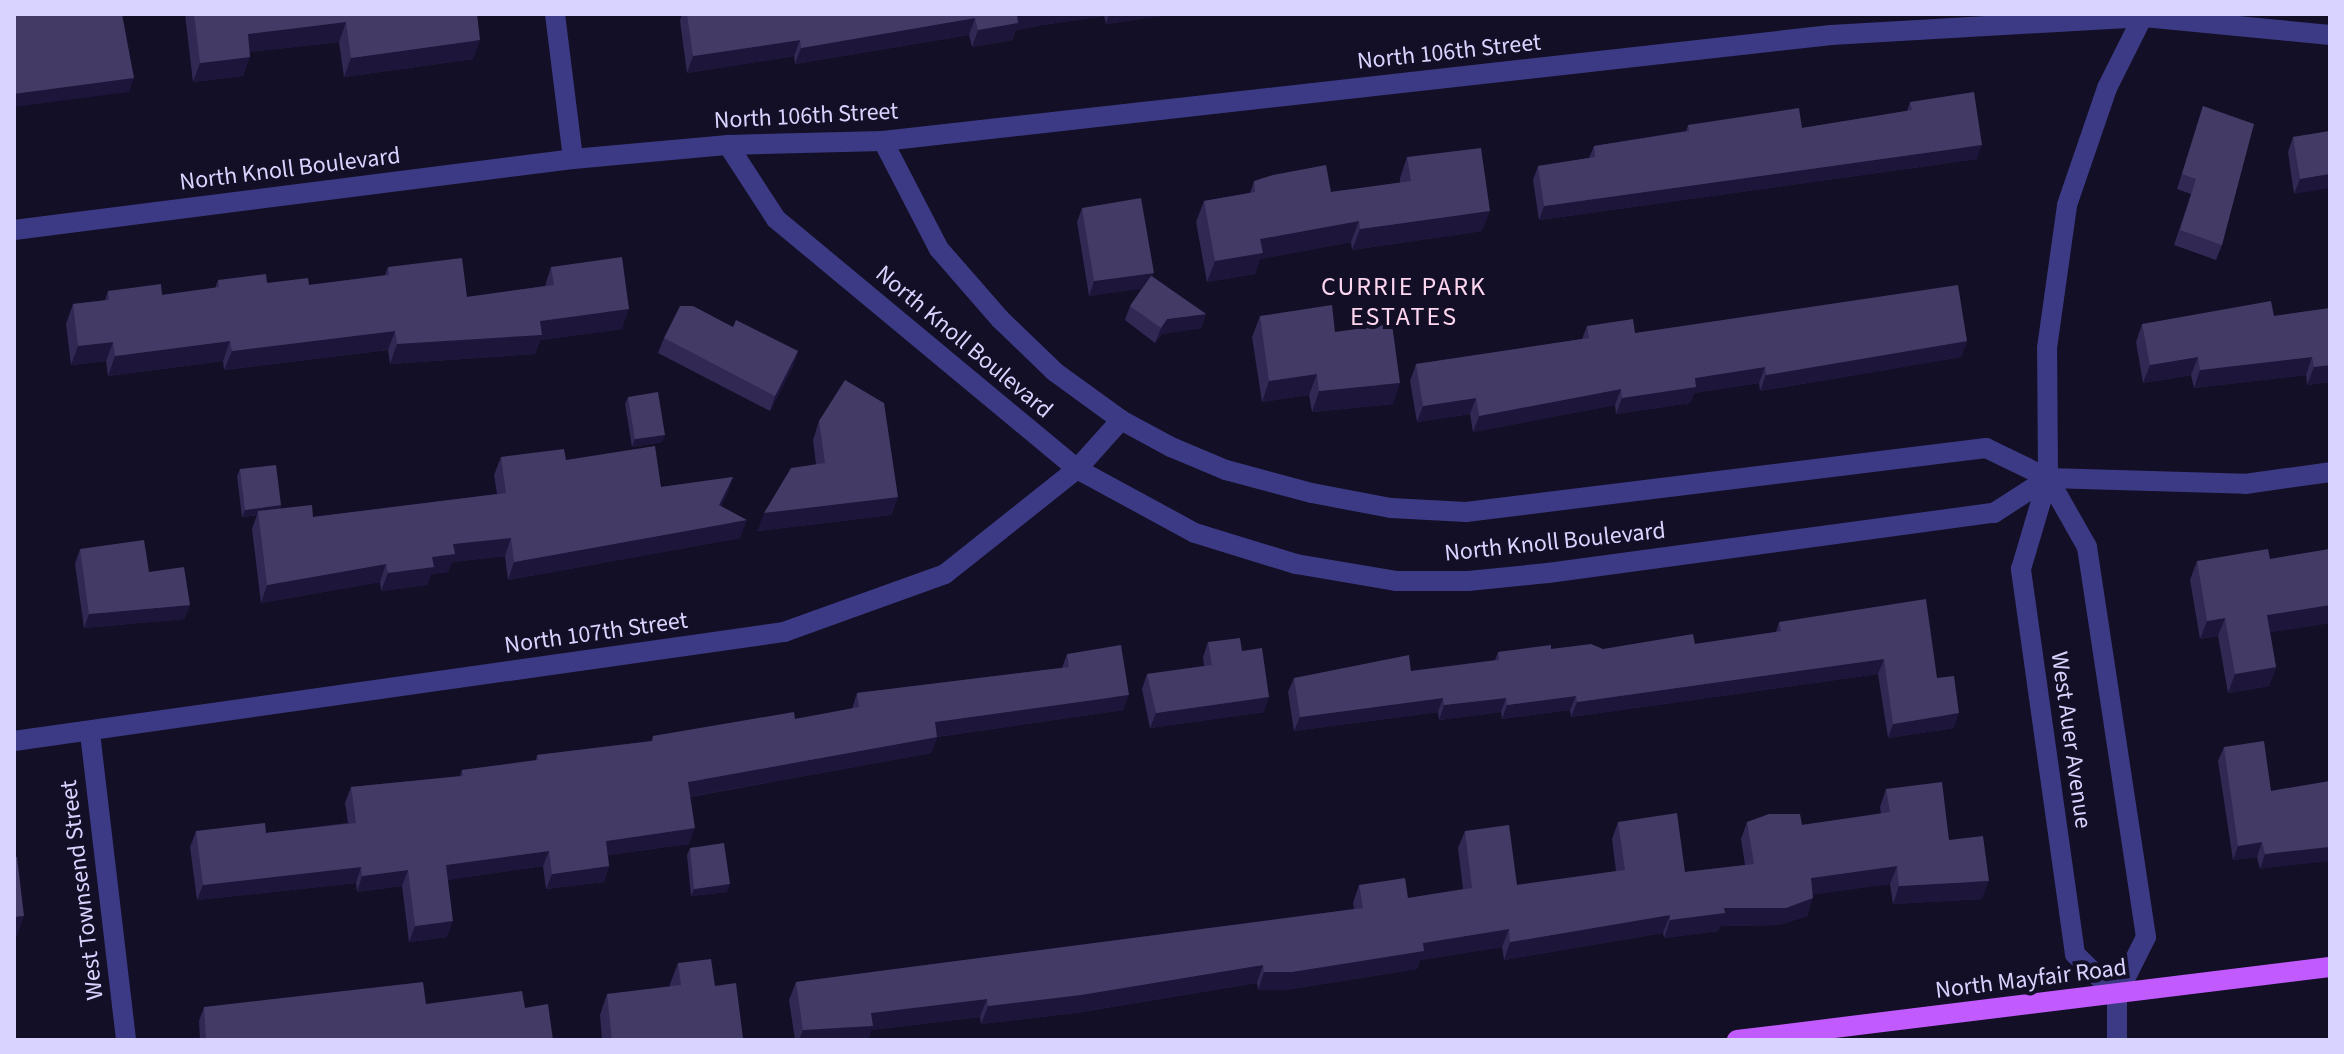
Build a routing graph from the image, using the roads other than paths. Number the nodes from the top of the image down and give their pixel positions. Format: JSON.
{"nodes":[{"id":1,"x":555,"y":14,"type":"edge"},
{"id":2,"x":2144,"y":15,"type":"edge"},
{"id":3,"x":2330,"y":35,"type":"edge"},
{"id":4,"x":883,"y":141,"type":"junction"},
{"id":5,"x":728,"y":145,"type":"junction"},
{"id":6,"x":573,"y":159,"type":"junction"},
{"id":7,"x":14,"y":230,"type":"edge"},
{"id":8,"x":1121,"y":420,"type":"junction"},
{"id":9,"x":1077,"y":469,"type":"junction"},
{"id":10,"x":2330,"y":472,"type":"edge"},
{"id":11,"x":2048,"y":478,"type":"junction"},
{"id":12,"x":90,"y":733,"type":"junction"},
{"id":13,"x":14,"y":741,"type":"edge"},
{"id":14,"x":2330,"y":967,"type":"edge"},
{"id":15,"x":2117,"y":995,"type":"junction"},
{"id":16,"x":126,"y":1040,"type":"edge"},
{"id":17,"x":1737,"y":1040,"type":"edge"},
{"id":18,"x":2117,"y":1040,"type":"edge"}],
"edges":[{"from":1,"to":6,"type":"street"},
{"from":2,"to":3,"type":"street","name":"North 106th Street"},
{"from":2,"to":4,"type":"street","name":"North 106th Street"},
{"from":2,"to":11,"type":"street","name":"West Auer Avenue"},
{"from":4,"to":5,"type":"street","name":"North 106th Street"},
{"from":4,"to":8,"type":"street","name":"North Knoll Boulevard"},
{"from":5,"to":6,"type":"street","name":"North 106th Street"},
{"from":5,"to":9,"type":"street","name":"North Knoll Boulevard"},
{"from":6,"to":7,"type":"street","name":"North Knoll Boulevard"},
{"from":8,"to":9,"type":"street","name":"North 107th Street"},
{"from":8,"to":11,"type":"street","name":"North Knoll Boulevard"},
{"from":9,"to":11,"type":"street","name":"North Knoll Boulevard"},
{"from":9,"to":12,"type":"street","name":"North 107th Street"},
{"from":10,"to":11,"type":"street","name":"North Knoll Boulevard"},
{"from":11,"to":15,"type":"street","name":"West Auer Avenue"},
{"from":11,"to":15,"type":"street","name":"West Auer Avenue"},
{"from":12,"to":13,"type":"street","name":"North 107th Street"},
{"from":12,"to":16,"type":"street","name":"West Townsend Street"},
{"from":14,"to":15,"type":"main road","name":"North Mayfair Road"},
{"from":15,"to":17,"type":"main road","name":"North Mayfair Road"},
{"from":15,"to":18,"type":"street","name":"West Auer Avenue"}]}
